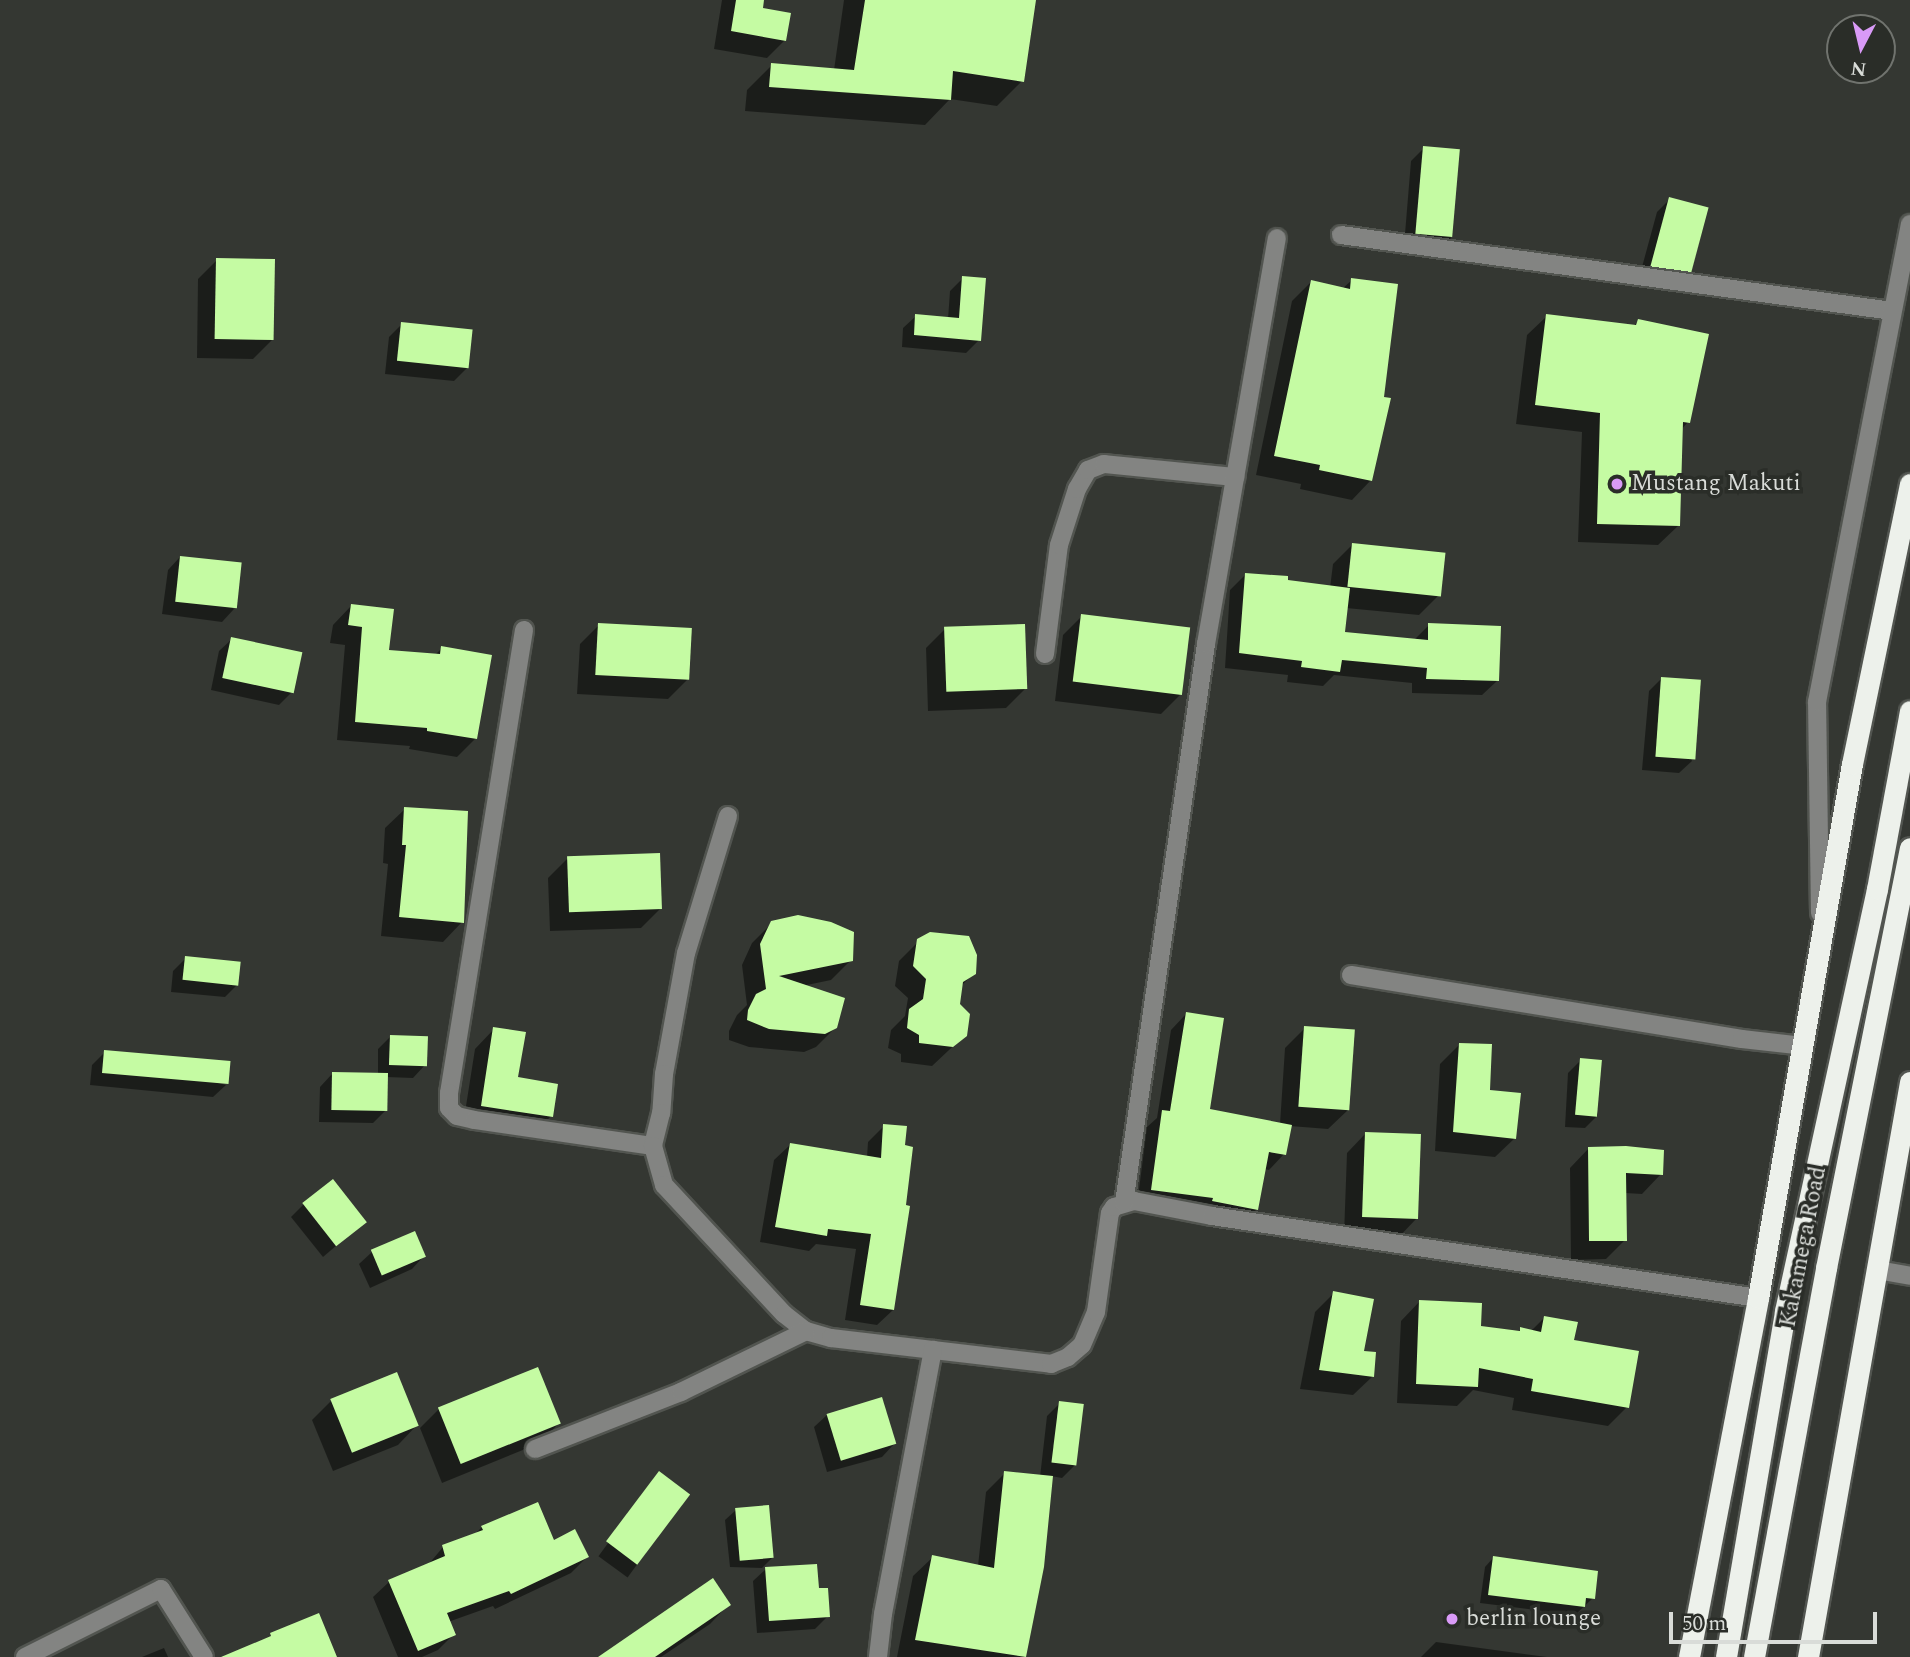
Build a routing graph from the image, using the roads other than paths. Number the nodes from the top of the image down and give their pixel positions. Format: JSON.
{"nodes":[{"id":1,"x":1910,"y":224,"type":"edge"},
{"id":2,"x":1341,"y":235,"type":"dead end"},
{"id":3,"x":1277,"y":237,"type":"dead end"},
{"id":4,"x":1892,"y":311,"type":"junction"},
{"id":5,"x":1235,"y":477,"type":"junction"},
{"id":6,"x":1910,"y":484,"type":"edge"},
{"id":7,"x":524,"y":630,"type":"dead end"},
{"id":8,"x":1045,"y":654,"type":"dead end"},
{"id":9,"x":1910,"y":711,"type":"edge"},
{"id":10,"x":728,"y":816,"type":"dead end"},
{"id":11,"x":1910,"y":848,"type":"edge"},
{"id":12,"x":1820,"y":955,"type":"junction"},
{"id":13,"x":1351,"y":975,"type":"dead end"},
{"id":14,"x":1803,"y":1046,"type":"junction"},
{"id":15,"x":1910,"y":1082,"type":"edge"},
{"id":16,"x":653,"y":1146,"type":"junction"},
{"id":17,"x":1124,"y":1203,"type":"junction"},
{"id":18,"x":1877,"y":1270,"type":"junction"},
{"id":19,"x":1910,"y":1276,"type":"edge"},
{"id":20,"x":1758,"y":1298,"type":"junction"},
{"id":21,"x":806,"y":1331,"type":"junction"},
{"id":22,"x":933,"y":1350,"type":"junction"},
{"id":23,"x":535,"y":1448,"type":"dead end"},
{"id":24,"x":25,"y":1657,"type":"edge"},
{"id":25,"x":204,"y":1657,"type":"edge"},
{"id":26,"x":878,"y":1657,"type":"edge"},
{"id":27,"x":1689,"y":1657,"type":"edge"},
{"id":28,"x":1726,"y":1657,"type":"edge"},
{"id":29,"x":1754,"y":1657,"type":"edge"},
{"id":30,"x":1808,"y":1657,"type":"edge"}],
"edges":[{"from":1,"to":4,"type":"street"},
{"from":2,"to":4,"type":"street"},
{"from":3,"to":5,"type":"street"},
{"from":4,"to":12,"type":"street"},
{"from":5,"to":8,"type":"street"},
{"from":5,"to":17,"type":"street"},
{"from":6,"to":12,"type":"highway"},
{"from":7,"to":16,"type":"street"},
{"from":9,"to":28,"type":"highway","name":"Kakamega Road"},
{"from":10,"to":16,"type":"street"},
{"from":11,"to":29,"type":"highway","name":"Kakamega Road"},
{"from":12,"to":14,"type":"highway"},
{"from":13,"to":14,"type":"street"},
{"from":14,"to":20,"type":"highway"},
{"from":15,"to":18,"type":"highway"},
{"from":16,"to":21,"type":"street"},
{"from":17,"to":20,"type":"street"},
{"from":17,"to":22,"type":"street"},
{"from":18,"to":19,"type":"street"},
{"from":18,"to":30,"type":"highway"},
{"from":20,"to":27,"type":"highway"},
{"from":21,"to":22,"type":"street"},
{"from":21,"to":23,"type":"street"},
{"from":22,"to":26,"type":"street"},
{"from":24,"to":25,"type":"street"}]}
